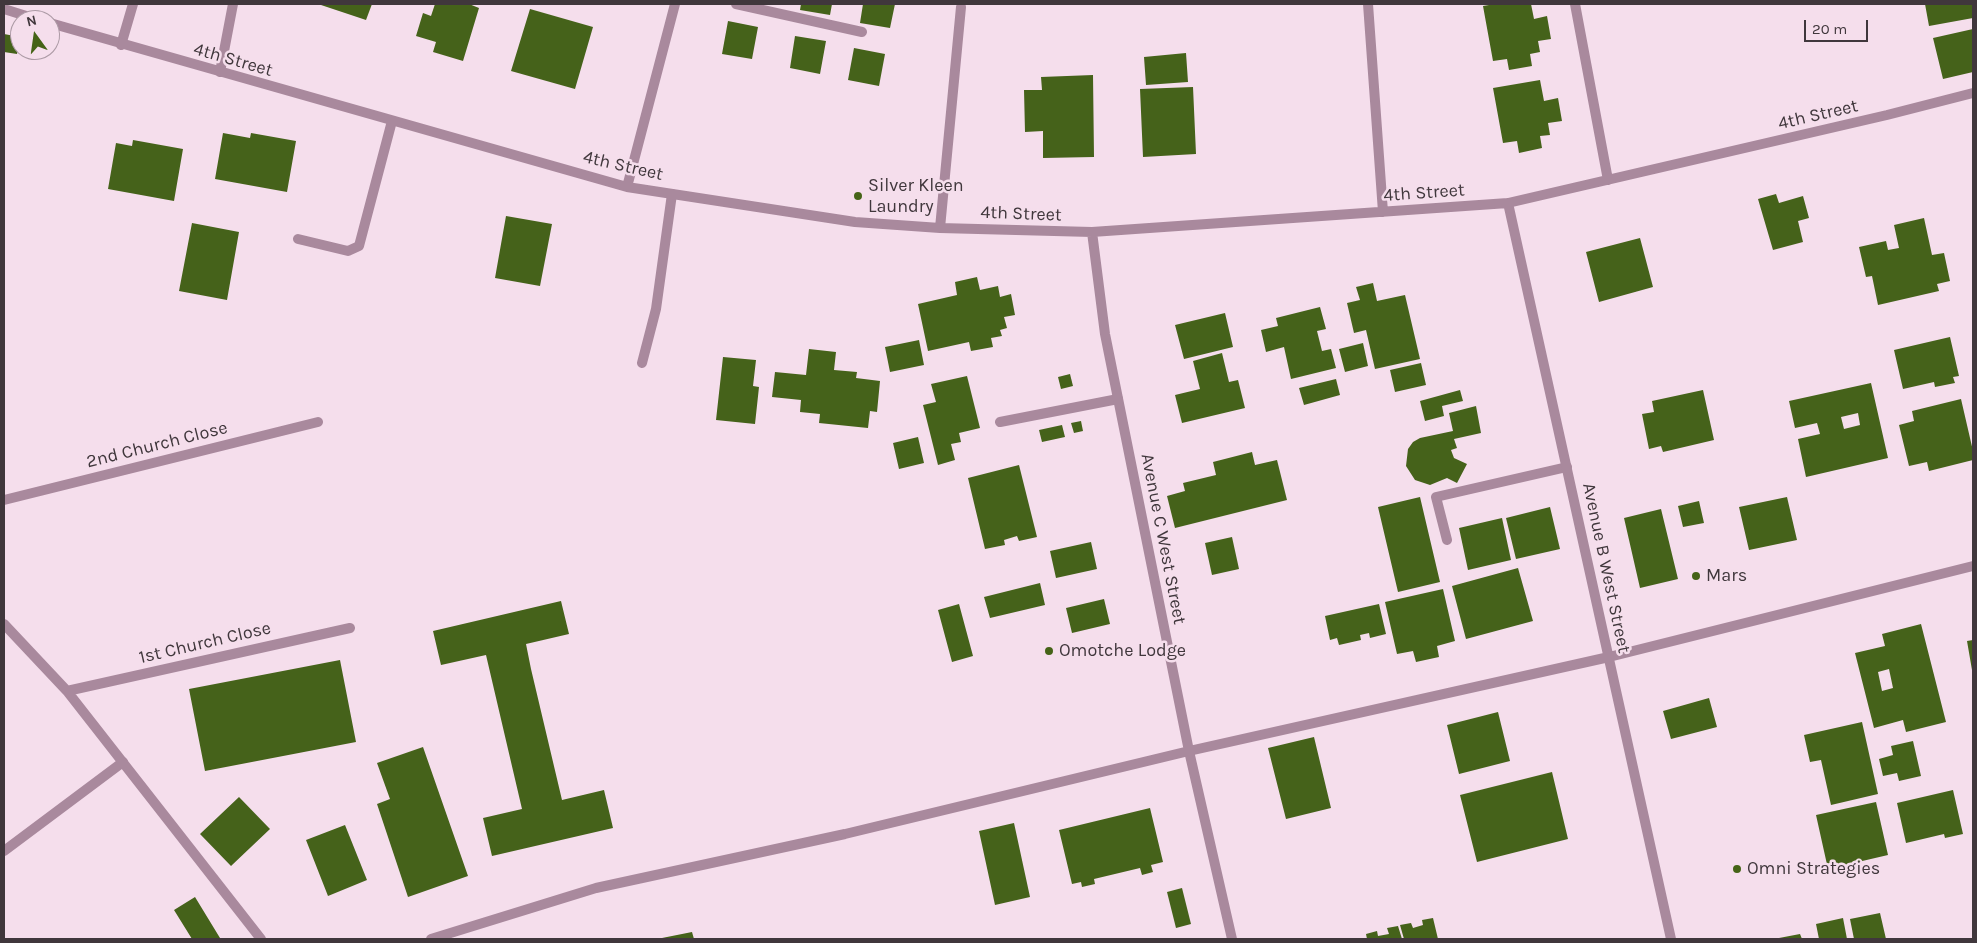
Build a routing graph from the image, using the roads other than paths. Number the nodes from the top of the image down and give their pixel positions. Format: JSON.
{"nodes":[{"id":1,"x":133,"y":4,"type":"edge"},
{"id":2,"x":233,"y":4,"type":"edge"},
{"id":3,"x":675,"y":4,"type":"edge"},
{"id":4,"x":736,"y":4,"type":"edge"},
{"id":5,"x":1368,"y":4,"type":"edge"},
{"id":6,"x":1575,"y":4,"type":"edge"},
{"id":7,"x":961,"y":7,"type":"dead end"},
{"id":8,"x":60,"y":27,"type":"edge"},
{"id":9,"x":862,"y":32,"type":"dead end"},
{"id":10,"x":121,"y":45,"type":"junction"},
{"id":11,"x":220,"y":72,"type":"junction"},
{"id":12,"x":1973,"y":93,"type":"edge"},
{"id":13,"x":392,"y":121,"type":"junction"},
{"id":14,"x":1608,"y":180,"type":"junction"},
{"id":15,"x":627,"y":187,"type":"junction"},
{"id":16,"x":672,"y":194,"type":"junction"},
{"id":17,"x":1508,"y":203,"type":"junction"},
{"id":18,"x":1383,"y":212,"type":"junction"},
{"id":19,"x":940,"y":228,"type":"junction"},
{"id":20,"x":1092,"y":232,"type":"junction"},
{"id":21,"x":298,"y":239,"type":"dead end"},
{"id":22,"x":642,"y":363,"type":"dead end"},
{"id":23,"x":1118,"y":399,"type":"junction"},
{"id":24,"x":318,"y":422,"type":"dead end"},
{"id":25,"x":1000,"y":422,"type":"dead end"},
{"id":26,"x":1567,"y":467,"type":"junction"},
{"id":27,"x":4,"y":500,"type":"edge"},
{"id":28,"x":1447,"y":540,"type":"dead end"},
{"id":29,"x":1973,"y":566,"type":"edge"},
{"id":30,"x":4,"y":624,"type":"edge"},
{"id":31,"x":350,"y":628,"type":"dead end"},
{"id":32,"x":1609,"y":657,"type":"junction"},
{"id":33,"x":67,"y":691,"type":"junction"},
{"id":34,"x":1190,"y":751,"type":"junction"},
{"id":35,"x":123,"y":762,"type":"junction"},
{"id":36,"x":4,"y":851,"type":"edge"},
{"id":37,"x":261,"y":939,"type":"edge"},
{"id":38,"x":431,"y":939,"type":"edge"},
{"id":39,"x":1232,"y":939,"type":"edge"},
{"id":40,"x":1671,"y":939,"type":"edge"}],
"edges":[{"from":1,"to":10,"type":"street"},
{"from":2,"to":11,"type":"street"},
{"from":3,"to":15,"type":"street"},
{"from":4,"to":9,"type":"street"},
{"from":5,"to":18,"type":"street"},
{"from":6,"to":14,"type":"street"},
{"from":7,"to":19,"type":"street"},
{"from":8,"to":10,"type":"street","name":"4th Street"},
{"from":10,"to":11,"type":"street","name":"4th Street"},
{"from":11,"to":13,"type":"street","name":"4th Street"},
{"from":12,"to":14,"type":"street","name":"4th Street"},
{"from":13,"to":15,"type":"street","name":"4th Street"},
{"from":13,"to":21,"type":"street"},
{"from":14,"to":17,"type":"street","name":"4th Street"},
{"from":15,"to":16,"type":"street","name":"4th Street"},
{"from":16,"to":19,"type":"street","name":"4th Street"},
{"from":16,"to":22,"type":"street"},
{"from":17,"to":18,"type":"street","name":"4th Street"},
{"from":17,"to":26,"type":"street","name":"Avenue B West Street"},
{"from":18,"to":20,"type":"street","name":"4th Street"},
{"from":19,"to":20,"type":"street","name":"4th Street"},
{"from":20,"to":23,"type":"street","name":"Avenue C West Street"},
{"from":23,"to":25,"type":"street"},
{"from":23,"to":34,"type":"street","name":"Avenue C West Street"},
{"from":24,"to":27,"type":"street","name":"2nd Church Close"},
{"from":26,"to":28,"type":"street"},
{"from":26,"to":32,"type":"street","name":"Avenue B West Street"},
{"from":29,"to":32,"type":"street"},
{"from":30,"to":33,"type":"street"},
{"from":31,"to":33,"type":"street","name":"1st Church Close"},
{"from":32,"to":34,"type":"street"},
{"from":32,"to":40,"type":"street","name":"Avenue B West Street"},
{"from":33,"to":35,"type":"street"},
{"from":34,"to":38,"type":"street"},
{"from":34,"to":39,"type":"street","name":"Avenue C West Street"},
{"from":35,"to":36,"type":"street"},
{"from":35,"to":37,"type":"street"}]}
